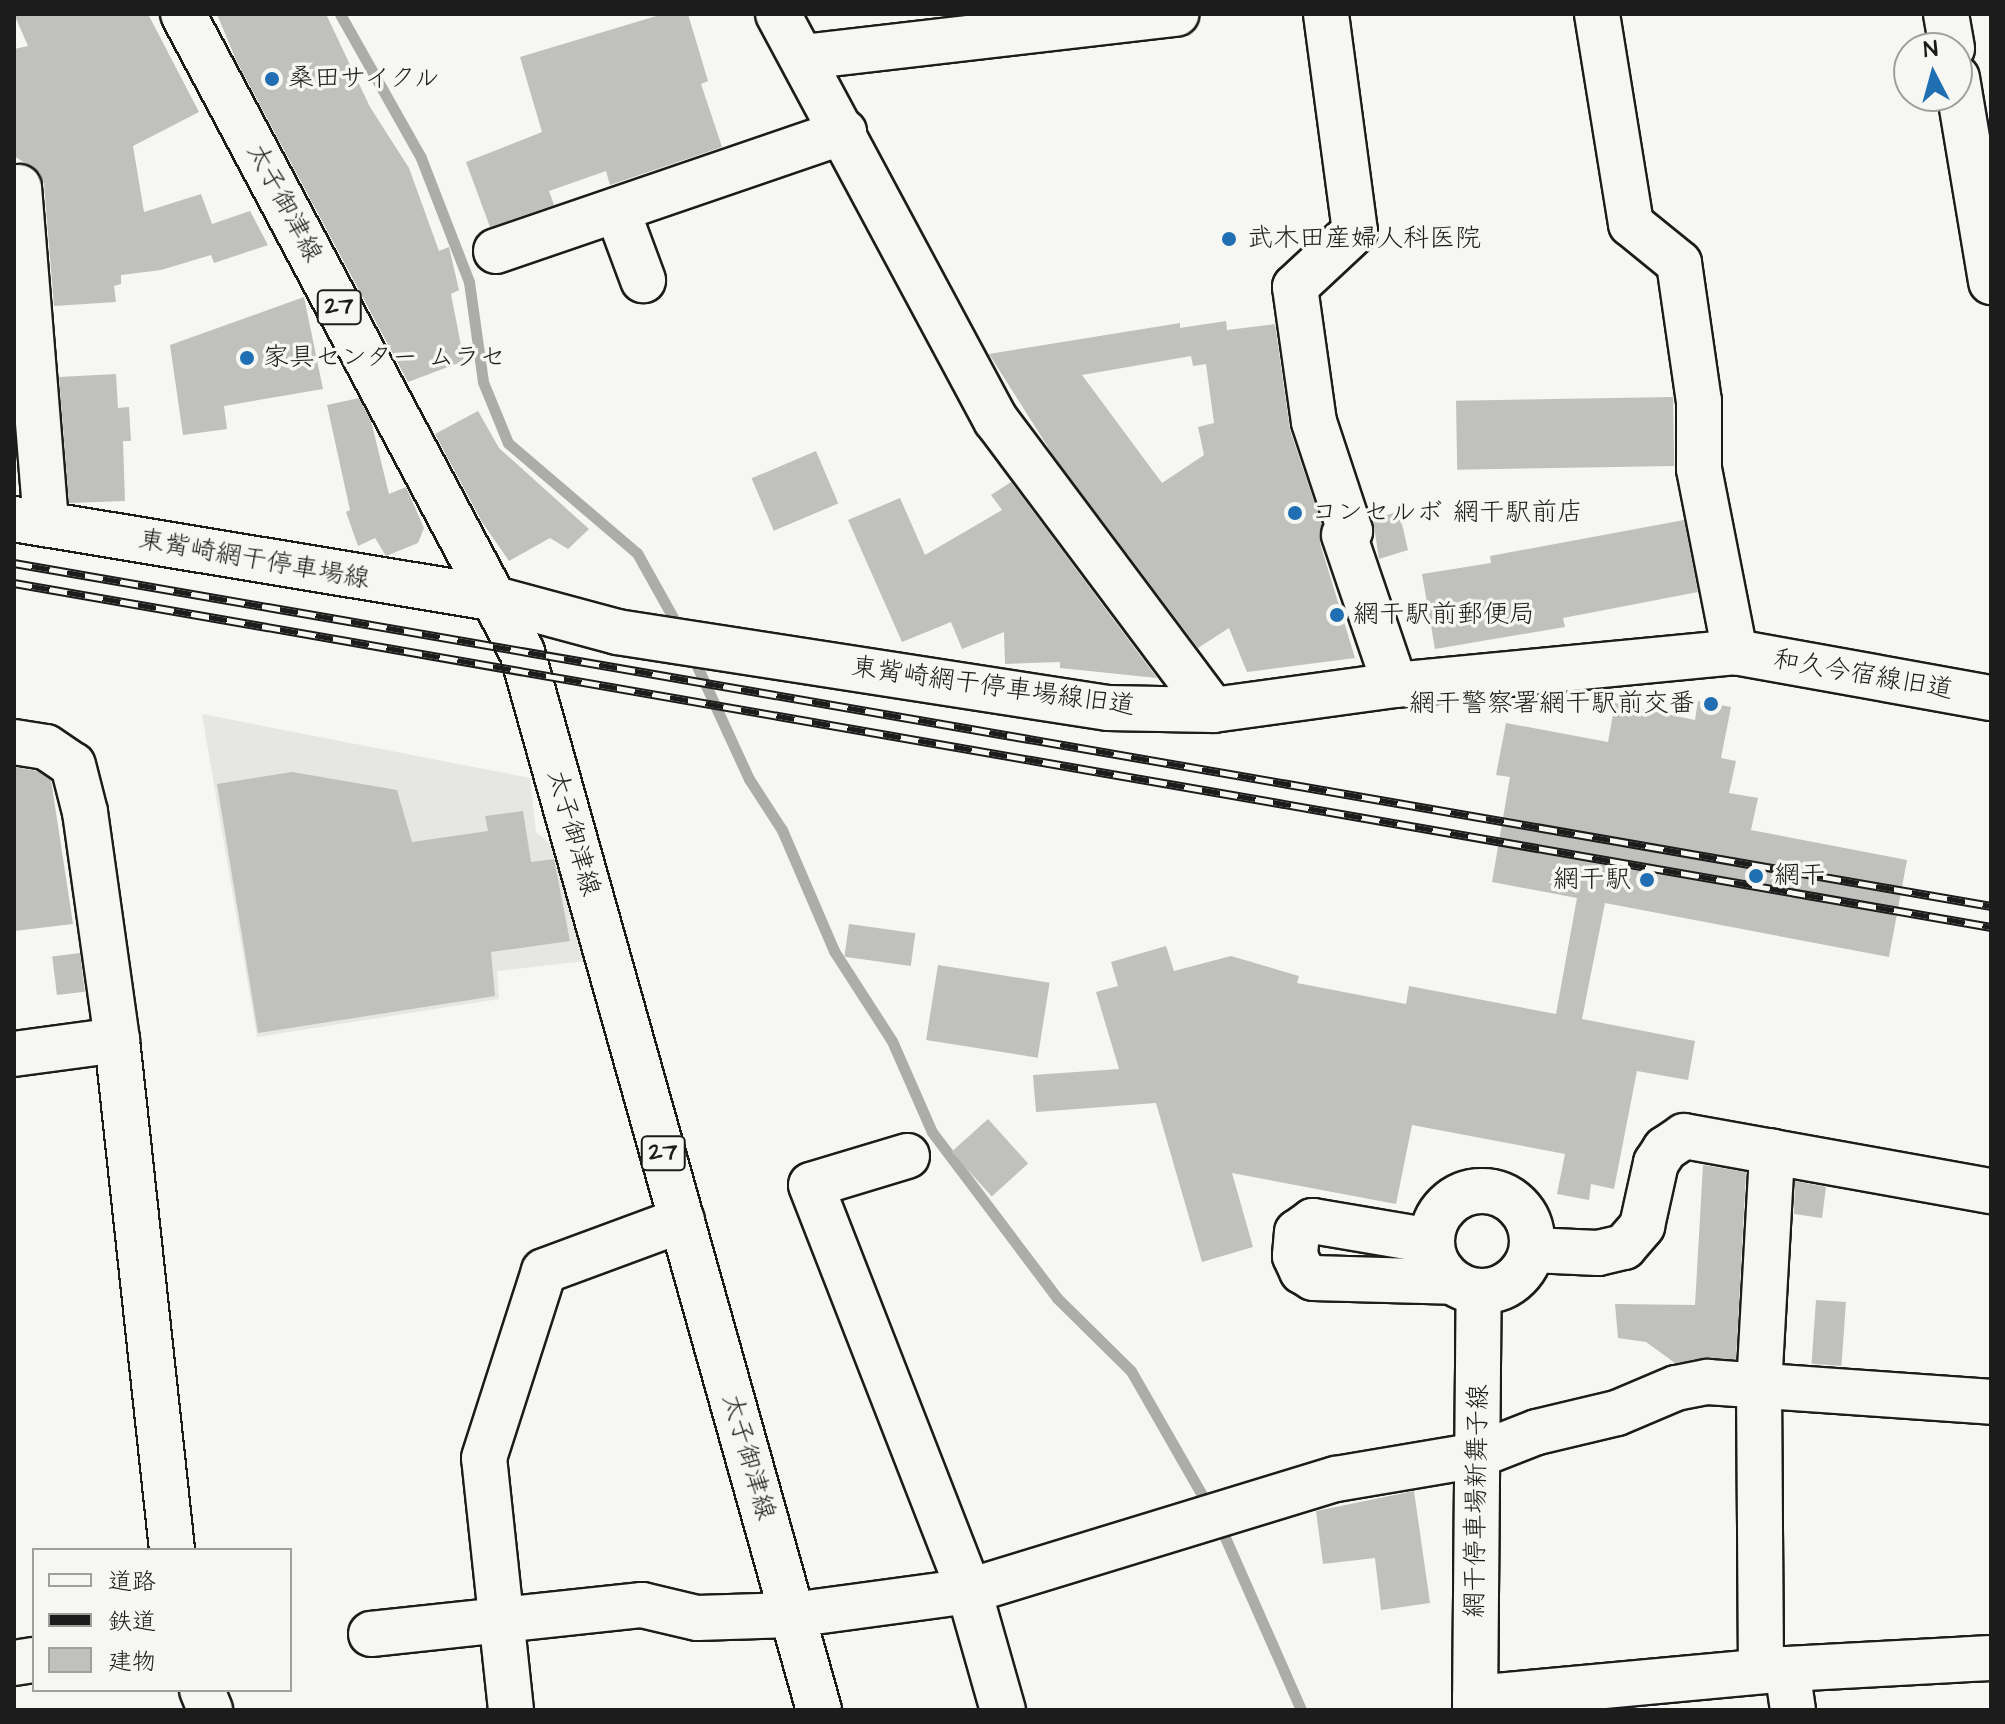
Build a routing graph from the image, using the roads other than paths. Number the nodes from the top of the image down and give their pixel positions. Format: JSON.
{"nodes":[{"id":1,"x":183,"y":14,"type":"edge"},
{"id":2,"x":778,"y":14,"type":"edge"},
{"id":3,"x":1177,"y":14,"type":"edge"},
{"id":4,"x":1326,"y":14,"type":"edge"},
{"id":5,"x":1597,"y":14,"type":"edge"},
{"id":6,"x":803,"y":57,"type":"junction"},
{"id":7,"x":1963,"y":112,"type":"edge"},
{"id":8,"x":844,"y":132,"type":"junction"},
{"id":9,"x":19,"y":187,"type":"dead end"},
{"id":10,"x":617,"y":210,"type":"junction"},
{"id":11,"x":1987,"y":236,"type":"edge"},
{"id":12,"x":496,"y":251,"type":"dead end"},
{"id":13,"x":643,"y":280,"type":"dead end"},
{"id":14,"x":1991,"y":282,"type":"edge"},
{"id":15,"x":30,"y":521,"type":"edge"},
{"id":16,"x":495,"y":599,"type":"junction"},
{"id":17,"x":1735,"y":652,"type":"junction"},
{"id":18,"x":1395,"y":685,"type":"junction"},
{"id":19,"x":1991,"y":698,"type":"edge"},
{"id":20,"x":1213,"y":710,"type":"junction"},
{"id":21,"x":14,"y":742,"type":"edge"},
{"id":22,"x":117,"y":1040,"type":"junction"},
{"id":23,"x":14,"y":1054,"type":"edge"},
{"id":24,"x":1772,"y":1151,"type":"junction"},
{"id":25,"x":907,"y":1156,"type":"dead end"},
{"id":26,"x":1991,"y":1191,"type":"edge"},
{"id":27,"x":682,"y":1220,"type":"junction"},
{"id":28,"x":1431,"y":1241,"type":"junction"},
{"id":29,"x":1532,"y":1250,"type":"junction"},
{"id":30,"x":1466,"y":1287,"type":"junction"},
{"id":31,"x":1759,"y":1387,"type":"junction"},
{"id":32,"x":1991,"y":1402,"type":"edge"},
{"id":33,"x":1478,"y":1455,"type":"junction"},
{"id":34,"x":172,"y":1548,"type":"edge"},
{"id":35,"x":969,"y":1591,"type":"junction"},
{"id":36,"x":792,"y":1615,"type":"junction"},
{"id":37,"x":502,"y":1619,"type":"junction"},
{"id":38,"x":371,"y":1634,"type":"dead end"},
{"id":39,"x":1991,"y":1658,"type":"edge"},
{"id":40,"x":1780,"y":1683,"type":"edge"},
{"id":41,"x":1647,"y":1696,"type":"edge"},
{"id":42,"x":1475,"y":1704,"type":"edge"},
{"id":43,"x":511,"y":1710,"type":"edge"},
{"id":44,"x":819,"y":1710,"type":"edge"},
{"id":45,"x":1003,"y":1710,"type":"edge"}],
"edges":[{"from":1,"to":16,"type":"street","name":"太子御津線","number":"27"},
{"from":2,"to":6,"type":"street"},
{"from":3,"to":6,"type":"street"},
{"from":4,"to":18,"type":"street"},
{"from":5,"to":17,"type":"street"},
{"from":6,"to":8,"type":"street"},
{"from":7,"to":11,"type":"street"},
{"from":8,"to":10,"type":"street"},
{"from":8,"to":20,"type":"street"},
{"from":9,"to":15,"type":"street"},
{"from":10,"to":12,"type":"street"},
{"from":10,"to":13,"type":"street"},
{"from":11,"to":14,"type":"street"},
{"from":15,"to":16,"type":"street","name":"東觜崎網干停車場線"},
{"from":16,"to":20,"type":"street","name":"東觜崎網干停車場線旧道"},
{"from":16,"to":27,"type":"street","name":"太子御津線","number":"27"},
{"from":17,"to":18,"type":"street","name":"東觜崎網干停車場線旧道"},
{"from":17,"to":19,"type":"street","name":"和久今宿線旧道"},
{"from":18,"to":20,"type":"street","name":"東觜崎網干停車場線旧道"},
{"from":21,"to":22,"type":"street"},
{"from":22,"to":23,"type":"street"},
{"from":22,"to":34,"type":"street"},
{"from":24,"to":26,"type":"street"},
{"from":24,"to":29,"type":"street"},
{"from":24,"to":31,"type":"street"},
{"from":25,"to":35,"type":"street"},
{"from":27,"to":36,"type":"street","name":"太子御津線","number":"27"},
{"from":27,"to":37,"type":"street"},
{"from":28,"to":29,"type":"street"},
{"from":28,"to":30,"type":"street"},
{"from":28,"to":30,"type":"street"},
{"from":29,"to":30,"type":"street"},
{"from":30,"to":33,"type":"street","name":"網干停車場新舞子線"},
{"from":31,"to":32,"type":"street"},
{"from":31,"to":33,"type":"street"},
{"from":31,"to":40,"type":"street"},
{"from":33,"to":35,"type":"street"},
{"from":33,"to":42,"type":"street","name":"網干停車場新舞子線"},
{"from":35,"to":36,"type":"street"},
{"from":35,"to":45,"type":"street"},
{"from":36,"to":37,"type":"street"},
{"from":36,"to":44,"type":"street","name":"太子御津線","number":"27"},
{"from":37,"to":38,"type":"street"},
{"from":37,"to":43,"type":"street"},
{"from":39,"to":40,"type":"street"},
{"from":40,"to":41,"type":"street"},
{"from":41,"to":42,"type":"street"}]}
